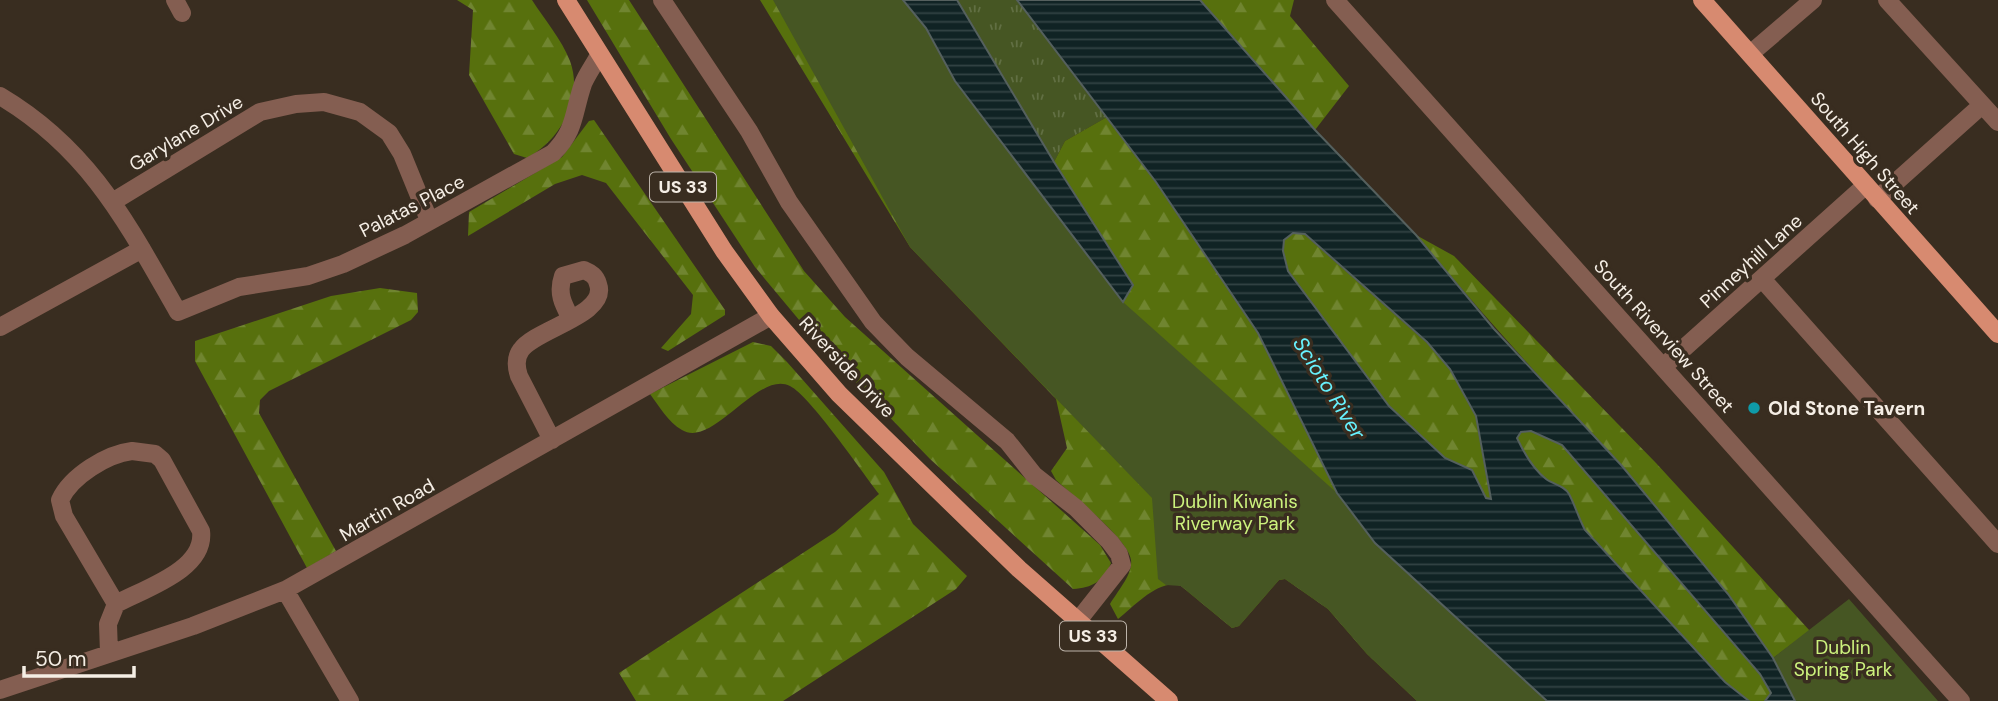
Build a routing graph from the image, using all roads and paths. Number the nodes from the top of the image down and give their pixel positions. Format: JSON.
{"nodes":[{"id":1,"x":566,"y":0,"type":"edge"},
{"id":2,"x":662,"y":0,"type":"edge"},
{"id":3,"x":1335,"y":0,"type":"edge"},
{"id":4,"x":1702,"y":0,"type":"edge"},
{"id":5,"x":1813,"y":0,"type":"edge"},
{"id":6,"x":1887,"y":0,"type":"edge"},
{"id":7,"x":1750,"y":54,"type":"junction"},
{"id":8,"x":599,"y":55,"type":"junction"},
{"id":9,"x":0,"y":96,"type":"edge"},
{"id":10,"x":1982,"y":105,"type":"junction"},
{"id":11,"x":1998,"y":122,"type":"edge"},
{"id":12,"x":1872,"y":192,"type":"junction"},
{"id":13,"x":114,"y":201,"type":"junction"},
{"id":14,"x":429,"y":220,"type":"junction"},
{"id":15,"x":142,"y":249,"type":"junction"},
{"id":16,"x":1763,"y":280,"type":"junction"},
{"id":17,"x":771,"y":316,"type":"junction"},
{"id":18,"x":571,"y":318,"type":"dead end"},
{"id":19,"x":0,"y":327,"type":"edge"},
{"id":20,"x":1998,"y":334,"type":"edge"},
{"id":21,"x":1663,"y":367,"type":"junction"},
{"id":22,"x":552,"y":440,"type":"junction"},
{"id":23,"x":1998,"y":544,"type":"edge"},
{"id":24,"x":285,"y":590,"type":"junction"},
{"id":25,"x":116,"y":604,"type":"junction"},
{"id":26,"x":1077,"y":622,"type":"junction"},
{"id":27,"x":109,"y":653,"type":"junction"},
{"id":28,"x":0,"y":690,"type":"edge"},
{"id":29,"x":350,"y":701,"type":"edge"},
{"id":30,"x":1169,"y":701,"type":"edge"},
{"id":31,"x":1961,"y":701,"type":"edge"}],
"edges":[{"from":1,"to":8,"type":"main road","name":"Riverside Drive","number":"US 33"},
{"from":2,"to":26,"type":"street"},
{"from":3,"to":21,"type":"street","name":"South Riverview Street"},
{"from":4,"to":7,"type":"main road","name":"South High Street"},
{"from":5,"to":7,"type":"street"},
{"from":6,"to":10,"type":"street"},
{"from":7,"to":12,"type":"main road","name":"South High Street"},
{"from":8,"to":14,"type":"street","name":"Palatas Place"},
{"from":8,"to":17,"type":"main road","name":"Riverside Drive","number":"US 33"},
{"from":9,"to":13,"type":"street"},
{"from":10,"to":11,"type":"street"},
{"from":10,"to":12,"type":"street","name":"Pinneyhill Lane"},
{"from":12,"to":16,"type":"street","name":"Pinneyhill Lane"},
{"from":12,"to":20,"type":"main road","name":"South High Street"},
{"from":13,"to":14,"type":"street","name":"Garylane Drive"},
{"from":13,"to":15,"type":"street"},
{"from":14,"to":15,"type":"street","name":"Palatas Place"},
{"from":15,"to":19,"type":"street"},
{"from":16,"to":21,"type":"street","name":"Pinneyhill Lane"},
{"from":16,"to":23,"type":"street"},
{"from":17,"to":22,"type":"street","name":"Martin Road"},
{"from":17,"to":26,"type":"main road","name":"Riverside Drive","number":"US 33"},
{"from":18,"to":22,"type":"street"},
{"from":21,"to":31,"type":"street","name":"South Riverview Street"},
{"from":22,"to":24,"type":"street","name":"Martin Road"},
{"from":24,"to":27,"type":"street","name":"Martin Road"},
{"from":24,"to":29,"type":"street"},
{"from":25,"to":25,"type":"street"},
{"from":25,"to":27,"type":"street"},
{"from":26,"to":30,"type":"main road","name":"Riverside Drive","number":"US 33"},
{"from":27,"to":28,"type":"street","name":"Martin Road"}]}
